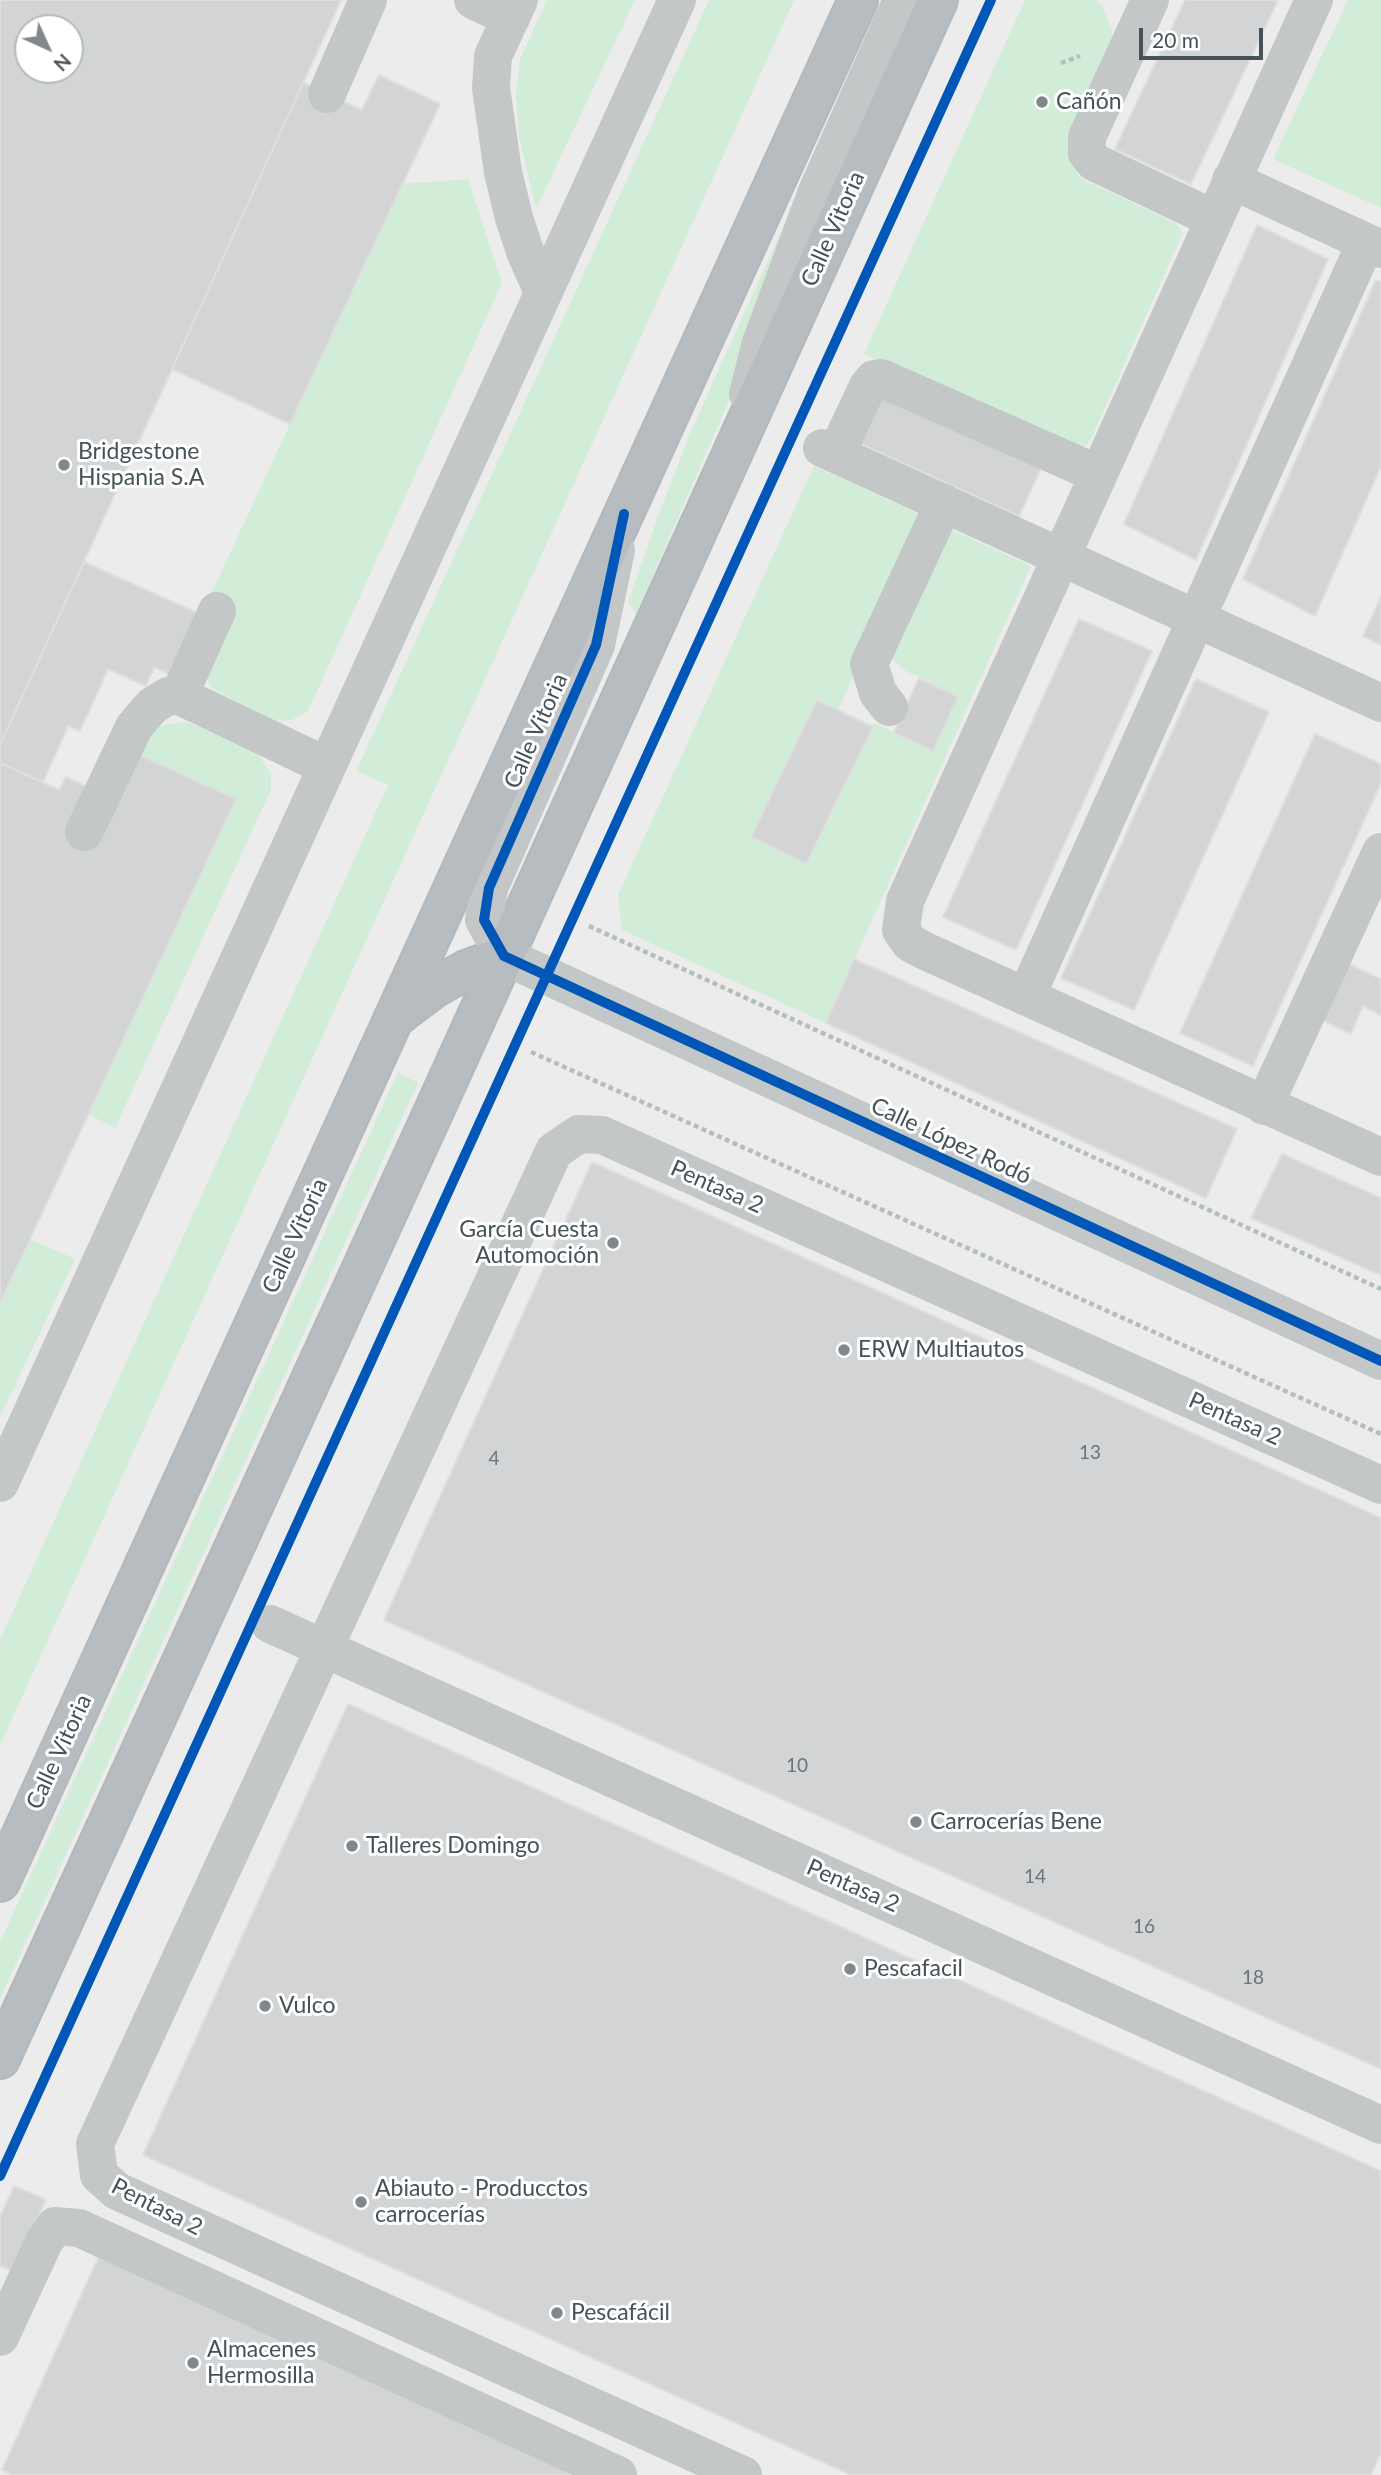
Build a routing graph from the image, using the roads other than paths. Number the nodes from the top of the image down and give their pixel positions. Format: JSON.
{"nodes":[{"id":1,"x":368,"y":0,"type":"edge"},
{"id":2,"x":472,"y":0,"type":"edge"},
{"id":3,"x":677,"y":0,"type":"edge"},
{"id":4,"x":858,"y":0,"type":"edge"},
{"id":5,"x":902,"y":0,"type":"edge"},
{"id":6,"x":938,"y":0,"type":"edge"},
{"id":7,"x":1150,"y":0,"type":"edge"},
{"id":8,"x":1314,"y":0,"type":"edge"},
{"id":9,"x":515,"y":9,"type":"edge"},
{"id":10,"x":327,"y":94,"type":"dead end"},
{"id":11,"x":1231,"y":180,"type":"junction"},
{"id":12,"x":1214,"y":219,"type":"junction"},
{"id":13,"x":1373,"y":245,"type":"edge"},
{"id":14,"x":544,"y":292,"type":"junction"},
{"id":15,"x":732,"y":453,"type":"junction"},
{"id":16,"x":1098,"y":474,"type":"junction"},
{"id":17,"x":944,"y":503,"type":"junction"},
{"id":18,"x":624,"y":513,"type":"junction"},
{"id":19,"x":1061,"y":556,"type":"junction"},
{"id":20,"x":217,"y":611,"type":"dead end"},
{"id":21,"x":1196,"y":619,"type":"junction"},
{"id":22,"x":178,"y":696,"type":"junction"},
{"id":23,"x":1381,"y":704,"type":"edge"},
{"id":24,"x":890,"y":707,"type":"dead end"},
{"id":25,"x":326,"y":766,"type":"junction"},
{"id":26,"x":84,"y":832,"type":"dead end"},
{"id":27,"x":1381,"y":852,"type":"edge"},
{"id":28,"x":504,"y":956,"type":"junction"},
{"id":29,"x":1026,"y":997,"type":"junction"},
{"id":30,"x":395,"y":1018,"type":"junction"},
{"id":31,"x":1264,"y":1106,"type":"junction"},
{"id":32,"x":1381,"y":1157,"type":"edge"},
{"id":33,"x":1381,"y":1362,"type":"edge"},
{"id":34,"x":0,"y":1483,"type":"edge"},
{"id":35,"x":1381,"y":1485,"type":"edge"},
{"id":36,"x":270,"y":1624,"type":"dead end"},
{"id":37,"x":325,"y":1648,"type":"junction"},
{"id":38,"x":0,"y":1882,"type":"edge"},
{"id":39,"x":0,"y":2059,"type":"edge"},
{"id":40,"x":1381,"y":2125,"type":"edge"},
{"id":41,"x":0,"y":2337,"type":"edge"},
{"id":42,"x":618,"y":2475,"type":"edge"},
{"id":43,"x":743,"y":2475,"type":"edge"}],
"edges":[{"from":1,"to":10,"type":"street"},
{"from":2,"to":9,"type":"street"},
{"from":3,"to":14,"type":"street"},
{"from":4,"to":18,"type":"highway","name":"Calle Vitoria"},
{"from":5,"to":15,"type":"street"},
{"from":6,"to":15,"type":"highway","name":"Calle Vitoria"},
{"from":7,"to":12,"type":"street"},
{"from":8,"to":11,"type":"street"},
{"from":9,"to":14,"type":"street"},
{"from":11,"to":12,"type":"street"},
{"from":11,"to":13,"type":"street"},
{"from":12,"to":16,"type":"street"},
{"from":13,"to":21,"type":"street"},
{"from":14,"to":25,"type":"street"},
{"from":15,"to":28,"type":"highway","name":"Calle Vitoria"},
{"from":16,"to":17,"type":"street"},
{"from":16,"to":19,"type":"street"},
{"from":17,"to":19,"type":"street"},
{"from":17,"to":24,"type":"street"},
{"from":18,"to":28,"type":"street","name":"Calle Vitoria"},
{"from":18,"to":30,"type":"highway","name":"Calle Vitoria"},
{"from":19,"to":21,"type":"street"},
{"from":19,"to":29,"type":"street"},
{"from":20,"to":22,"type":"street"},
{"from":21,"to":23,"type":"street"},
{"from":21,"to":29,"type":"street"},
{"from":22,"to":25,"type":"street"},
{"from":22,"to":26,"type":"street"},
{"from":25,"to":34,"type":"street"},
{"from":27,"to":31,"type":"street"},
{"from":28,"to":30,"type":"highway"},
{"from":28,"to":33,"type":"street","name":"Calle López Rodó"},
{"from":28,"to":39,"type":"highway","name":"Calle Vitoria"},
{"from":29,"to":31,"type":"street"},
{"from":30,"to":38,"type":"highway","name":"Calle Vitoria"},
{"from":31,"to":32,"type":"street"},
{"from":35,"to":37,"type":"street","name":"Pentasa 2"},
{"from":36,"to":37,"type":"street","name":"Pentasa 2"},
{"from":37,"to":40,"type":"street","name":"Pentasa 2"},
{"from":37,"to":43,"type":"street","name":"Pentasa 2"},
{"from":41,"to":42,"type":"street"}]}
